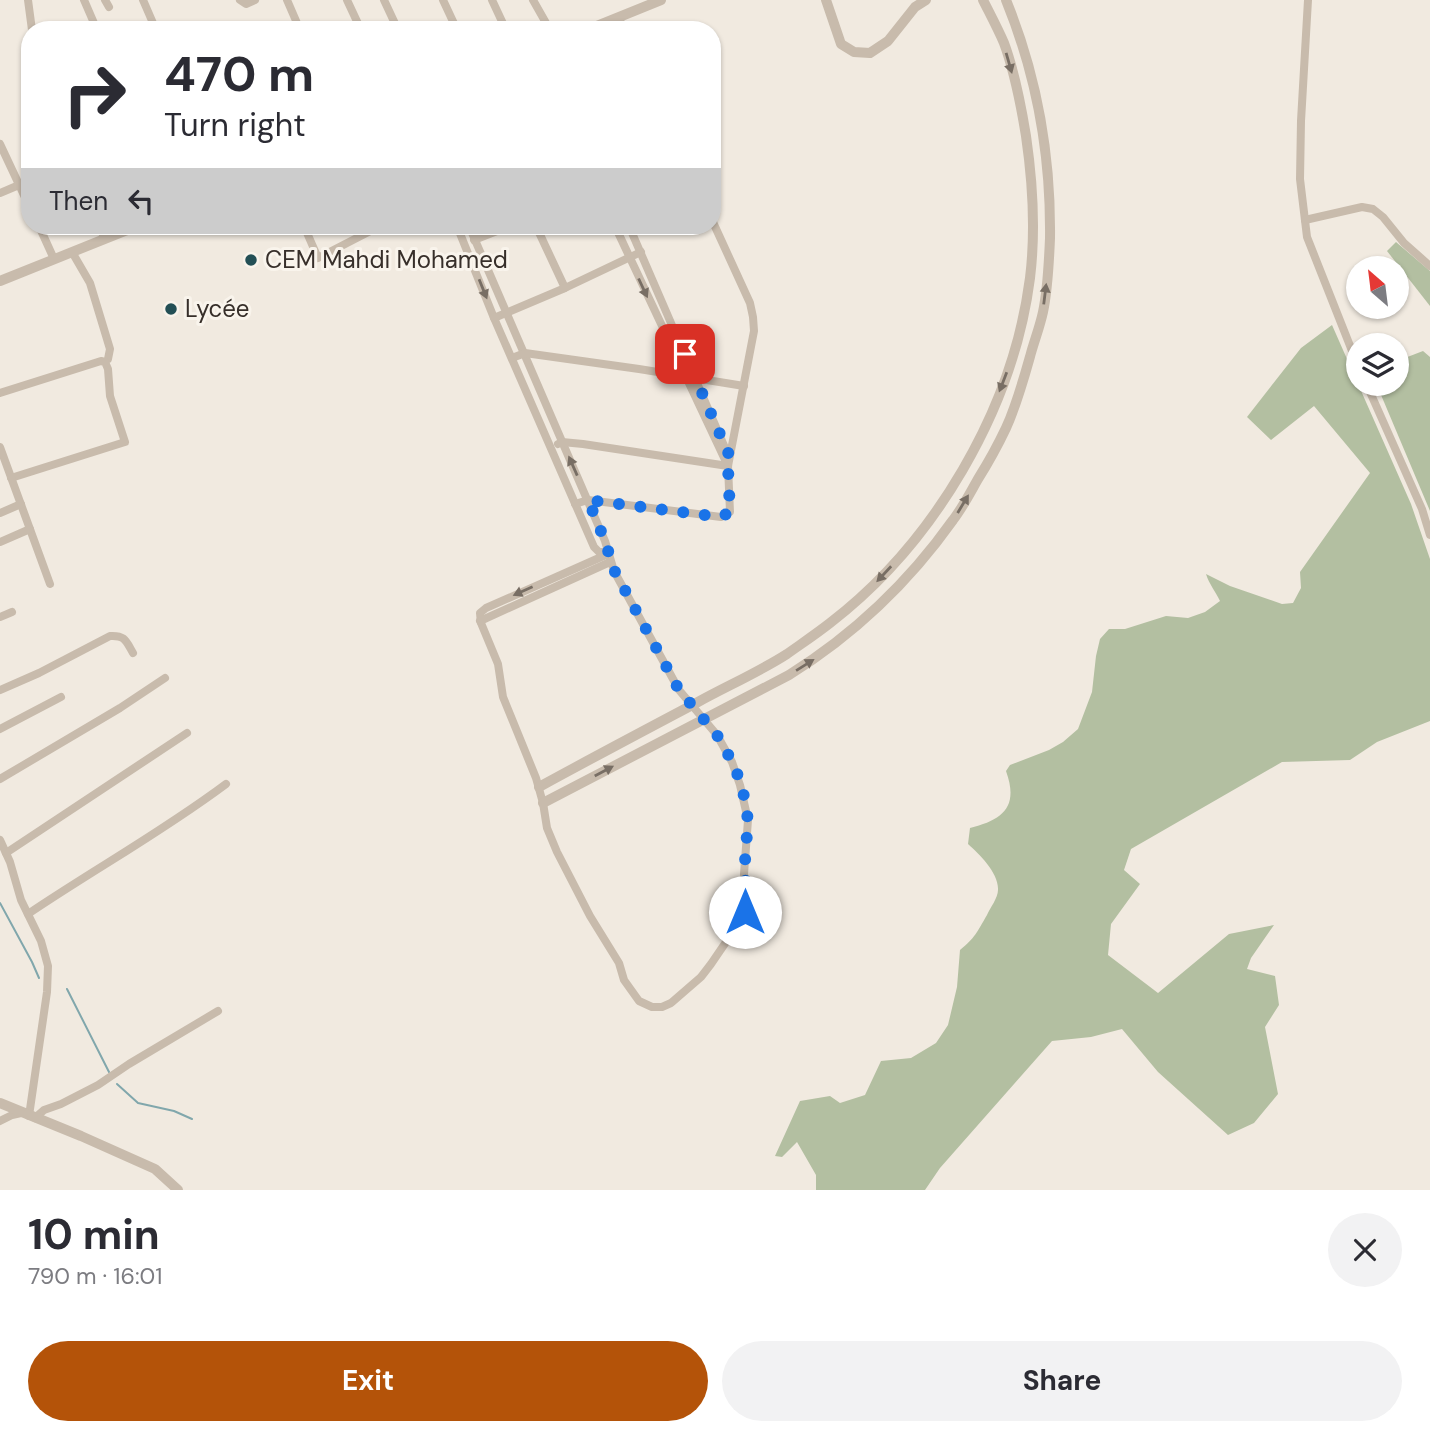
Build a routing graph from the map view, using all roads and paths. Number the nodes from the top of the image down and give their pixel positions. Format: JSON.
{"nodes":[{"id":1,"x":28,"y":0,"type":"edge"},
{"id":2,"x":84,"y":0,"type":"edge"},
{"id":3,"x":144,"y":0,"type":"edge"},
{"id":4,"x":240,"y":0,"type":"edge"},
{"id":5,"x":256,"y":0,"type":"edge"},
{"id":6,"x":287,"y":0,"type":"edge"},
{"id":7,"x":347,"y":0,"type":"edge"},
{"id":8,"x":384,"y":0,"type":"edge"},
{"id":9,"x":443,"y":0,"type":"edge"},
{"id":10,"x":492,"y":0,"type":"edge"},
{"id":11,"x":533,"y":0,"type":"edge"},
{"id":12,"x":662,"y":0,"type":"edge"},
{"id":13,"x":826,"y":0,"type":"edge"},
{"id":14,"x":926,"y":0,"type":"edge"},
{"id":15,"x":984,"y":0,"type":"edge"},
{"id":16,"x":1006,"y":0,"type":"edge"},
{"id":17,"x":1308,"y":0,"type":"edge"},
{"id":18,"x":619,"y":18,"type":"junction"},
{"id":19,"x":31,"y":21,"type":"edge"},
{"id":20,"x":93,"y":21,"type":"edge"},
{"id":21,"x":152,"y":21,"type":"edge"},
{"id":22,"x":296,"y":21,"type":"edge"},
{"id":23,"x":357,"y":21,"type":"edge"},
{"id":24,"x":394,"y":21,"type":"edge"},
{"id":25,"x":453,"y":21,"type":"edge"},
{"id":26,"x":502,"y":21,"type":"edge"},
{"id":27,"x":545,"y":21,"type":"edge"},
{"id":28,"x":611,"y":21,"type":"edge"},
{"id":29,"x":620,"y":21,"type":"edge"},
{"id":30,"x":0,"y":144,"type":"edge"},
{"id":31,"x":19,"y":185,"type":"junction"},
{"id":32,"x":21,"y":189,"type":"edge"},
{"id":33,"x":0,"y":193,"type":"edge"},
{"id":34,"x":1305,"y":220,"type":"junction"},
{"id":35,"x":42,"y":235,"type":"edge"},
{"id":36,"x":103,"y":235,"type":"edge"},
{"id":37,"x":115,"y":235,"type":"edge"},
{"id":38,"x":308,"y":235,"type":"edge"},
{"id":39,"x":363,"y":235,"type":"edge"},
{"id":40,"x":461,"y":235,"type":"edge"},
{"id":41,"x":474,"y":235,"type":"edge"},
{"id":42,"x":488,"y":235,"type":"edge"},
{"id":43,"x":541,"y":235,"type":"edge"},
{"id":44,"x":619,"y":235,"type":"edge"},
{"id":45,"x":633,"y":235,"type":"edge"},
{"id":46,"x":719,"y":235,"type":"edge"},
{"id":47,"x":105,"y":239,"type":"junction"},
{"id":48,"x":463,"y":239,"type":"junction"},
{"id":49,"x":476,"y":240,"type":"junction"},
{"id":50,"x":72,"y":252,"type":"junction"},
{"id":51,"x":641,"y":252,"type":"junction"},
{"id":52,"x":629,"y":258,"type":"junction"},
{"id":53,"x":54,"y":259,"type":"junction"},
{"id":54,"x":1430,"y":265,"type":"edge"},
{"id":55,"x":0,"y":281,"type":"edge"},
{"id":56,"x":565,"y":288,"type":"junction"},
{"id":57,"x":508,"y":313,"type":"junction"},
{"id":58,"x":494,"y":318,"type":"junction"},
{"id":59,"x":1346,"y":336,"type":"edge"},
{"id":60,"x":525,"y":353,"type":"junction"},
{"id":61,"x":512,"y":358,"type":"junction"},
{"id":62,"x":108,"y":359,"type":"dead end"},
{"id":63,"x":685,"y":376,"type":"junction"},
{"id":64,"x":695,"y":378,"type":"junction"},
{"id":65,"x":744,"y":386,"type":"junction"},
{"id":66,"x":0,"y":393,"type":"edge"},
{"id":67,"x":1372,"y":396,"type":"edge"},
{"id":68,"x":562,"y":442,"type":"junction"},
{"id":69,"x":551,"y":446,"type":"junction"},
{"id":70,"x":0,"y":447,"type":"edge"},
{"id":71,"x":727,"y":461,"type":"junction"},
{"id":72,"x":11,"y":478,"type":"junction"},
{"id":73,"x":588,"y":500,"type":"junction"},
{"id":74,"x":21,"y":504,"type":"junction"},
{"id":75,"x":575,"y":504,"type":"junction"},
{"id":76,"x":0,"y":513,"type":"edge"},
{"id":77,"x":30,"y":529,"type":"junction"},
{"id":78,"x":1430,"y":535,"type":"edge"},
{"id":79,"x":0,"y":542,"type":"edge"},
{"id":80,"x":608,"y":556,"type":"junction"},
{"id":81,"x":50,"y":584,"type":"dead end"},
{"id":82,"x":12,"y":612,"type":"dead end"},
{"id":83,"x":0,"y":617,"type":"edge"},
{"id":84,"x":133,"y":653,"type":"dead end"},
{"id":85,"x":165,"y":678,"type":"dead end"},
{"id":86,"x":0,"y":690,"type":"edge"},
{"id":87,"x":61,"y":697,"type":"dead end"},
{"id":88,"x":690,"y":706,"type":"junction"},
{"id":89,"x":704,"y":719,"type":"junction"},
{"id":90,"x":0,"y":729,"type":"edge"},
{"id":91,"x":187,"y":733,"type":"dead end"},
{"id":92,"x":0,"y":779,"type":"edge"},
{"id":93,"x":226,"y":784,"type":"dead end"},
{"id":94,"x":539,"y":787,"type":"junction"},
{"id":95,"x":543,"y":803,"type":"junction"},
{"id":96,"x":0,"y":841,"type":"edge"},
{"id":97,"x":6,"y":853,"type":"junction"},
{"id":98,"x":28,"y":914,"type":"junction"},
{"id":99,"x":218,"y":1011,"type":"dead end"},
{"id":100,"x":0,"y":1103,"type":"edge"},
{"id":101,"x":29,"y":1115,"type":"junction"},
{"id":102,"x":0,"y":1121,"type":"edge"},
{"id":103,"x":178,"y":1190,"type":"edge"}],
"edges":[{"from":1,"to":19,"type":"street"},
{"from":2,"to":20,"type":"street"},
{"from":3,"to":21,"type":"street"},
{"from":4,"to":5,"type":"street"},
{"from":6,"to":22,"type":"street"},
{"from":7,"to":23,"type":"street"},
{"from":8,"to":24,"type":"street"},
{"from":9,"to":25,"type":"street"},
{"from":10,"to":26,"type":"street"},
{"from":11,"to":27,"type":"street"},
{"from":12,"to":18,"type":"street"},
{"from":13,"to":14,"type":"street"},
{"from":15,"to":88,"type":"street","one_way":true},
{"from":89,"to":16,"type":"street","one_way":true},
{"from":17,"to":34,"type":"street"},
{"from":18,"to":28,"type":"street"},
{"from":18,"to":29,"type":"street"},
{"from":30,"to":31,"type":"street"},
{"from":31,"to":32,"type":"street"},
{"from":31,"to":33,"type":"street"},
{"from":34,"to":54,"type":"street"},
{"from":34,"to":59,"type":"street"},
{"from":35,"to":53,"type":"street"},
{"from":36,"to":47,"type":"street"},
{"from":37,"to":47,"type":"street"},
{"from":38,"to":39,"type":"street"},
{"from":40,"to":48,"type":"street"},
{"from":41,"to":49,"type":"street"},
{"from":42,"to":49,"type":"street"},
{"from":43,"to":56,"type":"street"},
{"from":44,"to":52,"type":"street"},
{"from":45,"to":51,"type":"street"},
{"from":46,"to":65,"type":"street"},
{"from":47,"to":50,"type":"street"},
{"from":48,"to":49,"type":"street"},
{"from":48,"to":58,"type":"street","one_way":true},
{"from":49,"to":57,"type":"street"},
{"from":50,"to":53,"type":"street"},
{"from":50,"to":62,"type":"street"},
{"from":51,"to":52,"type":"street"},
{"from":51,"to":64,"type":"street"},
{"from":52,"to":56,"type":"street"},
{"from":52,"to":63,"type":"street","one_way":true},
{"from":53,"to":55,"type":"street"},
{"from":56,"to":57,"type":"street"},
{"from":57,"to":58,"type":"street"},
{"from":57,"to":60,"type":"street"},
{"from":58,"to":61,"type":"street"},
{"from":60,"to":61,"type":"street"},
{"from":60,"to":63,"type":"street"},
{"from":60,"to":68,"type":"street"},
{"from":61,"to":69,"type":"street"},
{"from":63,"to":64,"type":"street"},
{"from":63,"to":71,"type":"street"},
{"from":64,"to":65,"type":"street"},
{"from":64,"to":71,"type":"street"},
{"from":65,"to":71,"type":"street"},
{"from":66,"to":72,"type":"street"},
{"from":67,"to":78,"type":"street"},
{"from":68,"to":69,"type":"street"},
{"from":68,"to":71,"type":"street"},
{"from":73,"to":68,"type":"street","one_way":true},
{"from":69,"to":75,"type":"street"},
{"from":70,"to":72,"type":"street"},
{"from":71,"to":73,"type":"street"},
{"from":72,"to":74,"type":"street"},
{"from":73,"to":75,"type":"street"},
{"from":73,"to":80,"type":"street"},
{"from":74,"to":76,"type":"street"},
{"from":74,"to":77,"type":"street"},
{"from":75,"to":80,"type":"street"},
{"from":77,"to":79,"type":"street"},
{"from":77,"to":81,"type":"street"},
{"from":80,"to":88,"type":"street"},
{"from":80,"to":94,"type":"street"},
{"from":82,"to":83,"type":"street"},
{"from":84,"to":86,"type":"street"},
{"from":85,"to":92,"type":"street"},
{"from":87,"to":90,"type":"street"},
{"from":88,"to":89,"type":"street"},
{"from":88,"to":94,"type":"street"},
{"from":95,"to":89,"type":"street","one_way":true},
{"from":89,"to":95,"type":"street"},
{"from":91,"to":97,"type":"street"},
{"from":93,"to":98,"type":"street"},
{"from":94,"to":95,"type":"street"},
{"from":96,"to":97,"type":"street"},
{"from":97,"to":98,"type":"street"},
{"from":98,"to":101,"type":"street"},
{"from":99,"to":101,"type":"street"},
{"from":100,"to":101,"type":"street"},
{"from":101,"to":102,"type":"street"},
{"from":101,"to":103,"type":"street"}]}
